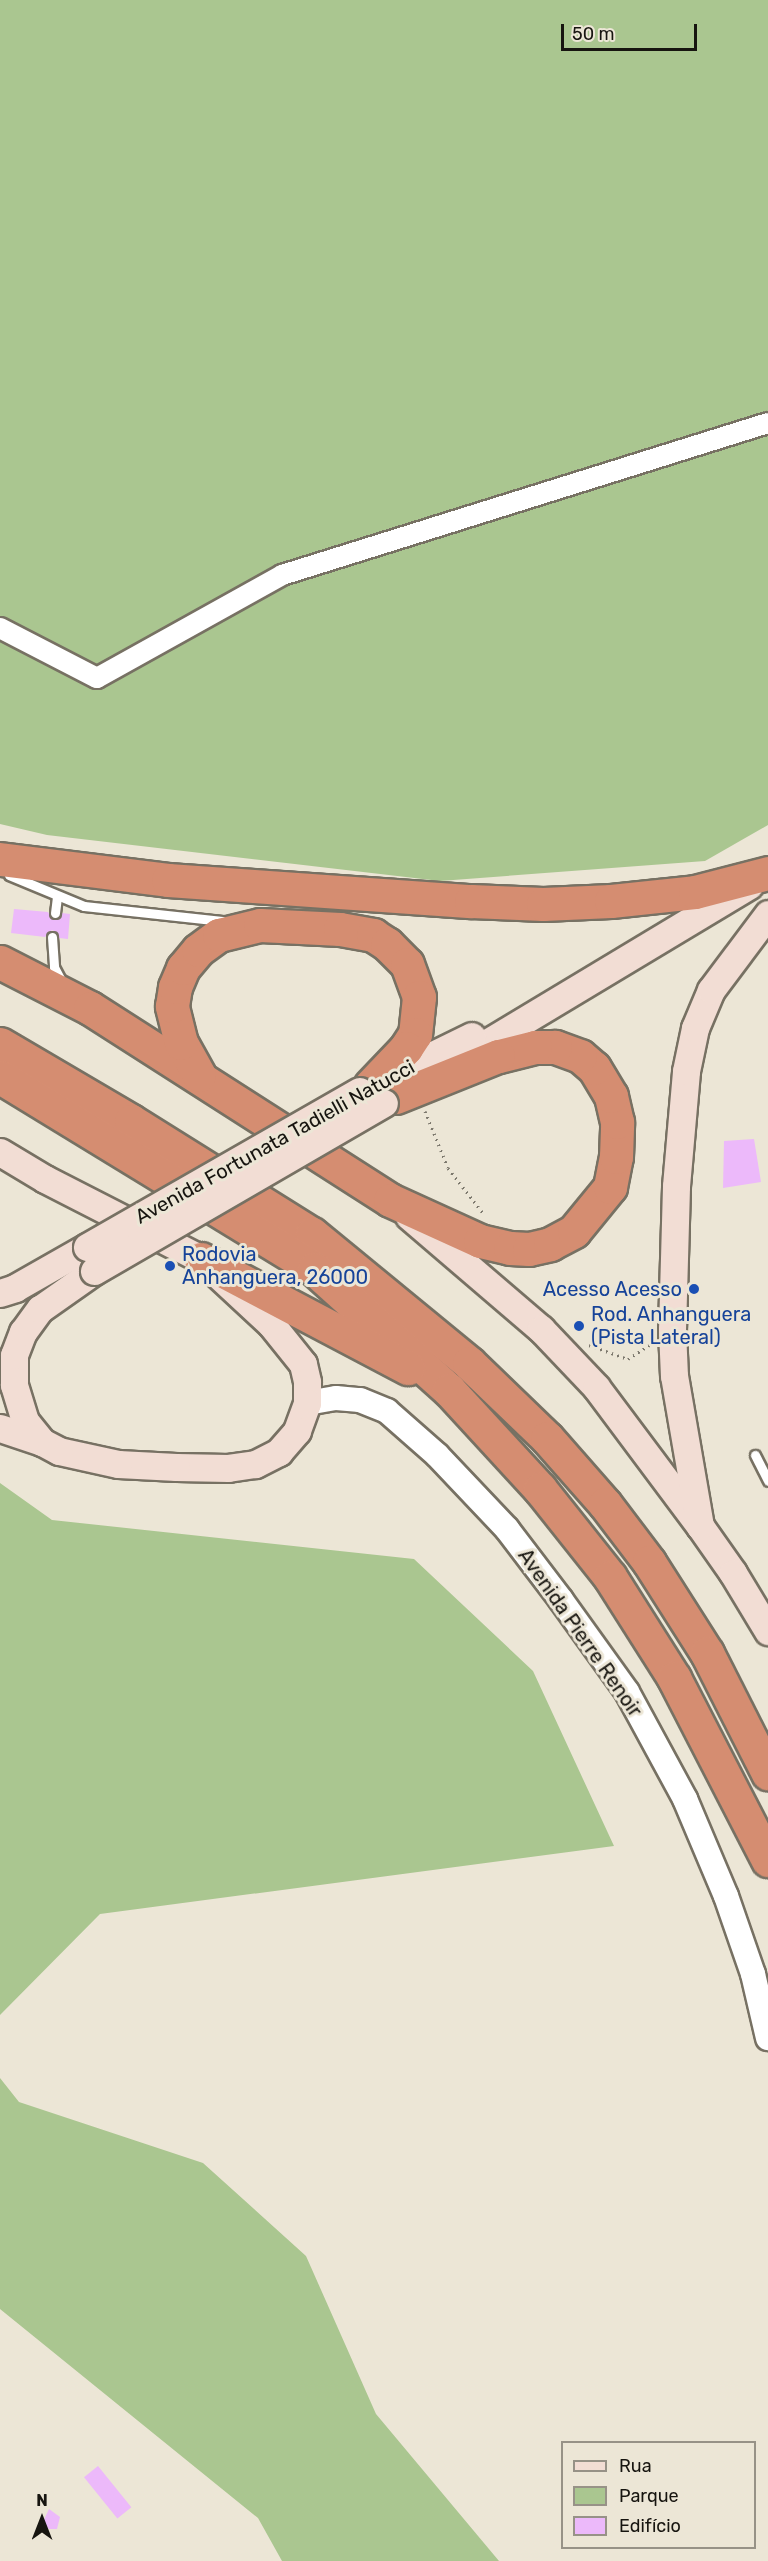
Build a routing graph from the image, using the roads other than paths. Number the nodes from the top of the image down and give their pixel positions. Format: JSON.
{"nodes":[{"id":1,"x":768,"y":423,"type":"edge"},
{"id":2,"x":0,"y":628,"type":"edge"},
{"id":3,"x":0,"y":859,"type":"edge"},
{"id":4,"x":0,"y":872,"type":"edge"},
{"id":5,"x":768,"y":873,"type":"edge"},
{"id":6,"x":57,"y":896,"type":"junction"},
{"id":7,"x":55,"y":912,"type":"dead end"},
{"id":8,"x":768,"y":914,"type":"edge"},
{"id":9,"x":260,"y":925,"type":"junction"},
{"id":10,"x":52,"y":937,"type":"dead end"},
{"id":11,"x":0,"y":962,"type":"edge"},
{"id":12,"x":90,"y":1008,"type":"junction"},
{"id":13,"x":0,"y":1044,"type":"edge"},
{"id":14,"x":0,"y":1077,"type":"edge"},
{"id":15,"x":200,"y":1077,"type":"junction"},
{"id":16,"x":385,"y":1093,"type":"junction"},
{"id":17,"x":0,"y":1152,"type":"edge"},
{"id":18,"x":390,"y":1200,"type":"junction"},
{"id":19,"x":90,"y":1259,"type":"junction"},
{"id":20,"x":201,"y":1259,"type":"junction"},
{"id":21,"x":0,"y":1293,"type":"edge"},
{"id":22,"x":449,"y":1390,"type":"junction"},
{"id":23,"x":307,"y":1403,"type":"junction"},
{"id":24,"x":0,"y":1428,"type":"edge"},
{"id":25,"x":42,"y":1443,"type":"junction"},
{"id":26,"x":755,"y":1455,"type":"dead end"},
{"id":27,"x":768,"y":1481,"type":"edge"},
{"id":28,"x":700,"y":1526,"type":"junction"},
{"id":29,"x":768,"y":1631,"type":"edge"},
{"id":30,"x":768,"y":1773,"type":"edge"},
{"id":31,"x":768,"y":1860,"type":"edge"},
{"id":32,"x":768,"y":2038,"type":"edge"}],
"edges":[{"from":1,"to":2,"type":"street"},
{"from":3,"to":5,"type":"highway"},
{"from":4,"to":6,"type":"lane"},
{"from":5,"to":16,"type":"main road","name":"Avenida Fortunata Tadielli Natucci"},
{"from":6,"to":7,"type":"lane"},
{"from":6,"to":9,"type":"lane"},
{"from":8,"to":28,"type":"main road"},
{"from":9,"to":15,"type":"highway"},
{"from":9,"to":16,"type":"highway"},
{"from":10,"to":12,"type":"lane"},
{"from":11,"to":12,"type":"highway"},
{"from":12,"to":15,"type":"highway"},
{"from":13,"to":30,"type":"highway"},
{"from":14,"to":22,"type":"highway"},
{"from":15,"to":18,"type":"highway"},
{"from":16,"to":18,"type":"highway"},
{"from":16,"to":19,"type":"main road","name":"Avenida Fortunata Tadielli Natucci","bridge":true},
{"from":17,"to":20,"type":"main road"},
{"from":18,"to":28,"type":"main road"},
{"from":19,"to":21,"type":"main road"},
{"from":19,"to":25,"type":"main road"},
{"from":20,"to":22,"type":"highway"},
{"from":20,"to":23,"type":"main road"},
{"from":22,"to":31,"type":"highway"},
{"from":23,"to":25,"type":"main road"},
{"from":23,"to":32,"type":"street","name":"Avenida Pierre Renoir"},
{"from":24,"to":25,"type":"main road"},
{"from":26,"to":27,"type":"lane"},
{"from":28,"to":29,"type":"main road"}]}
